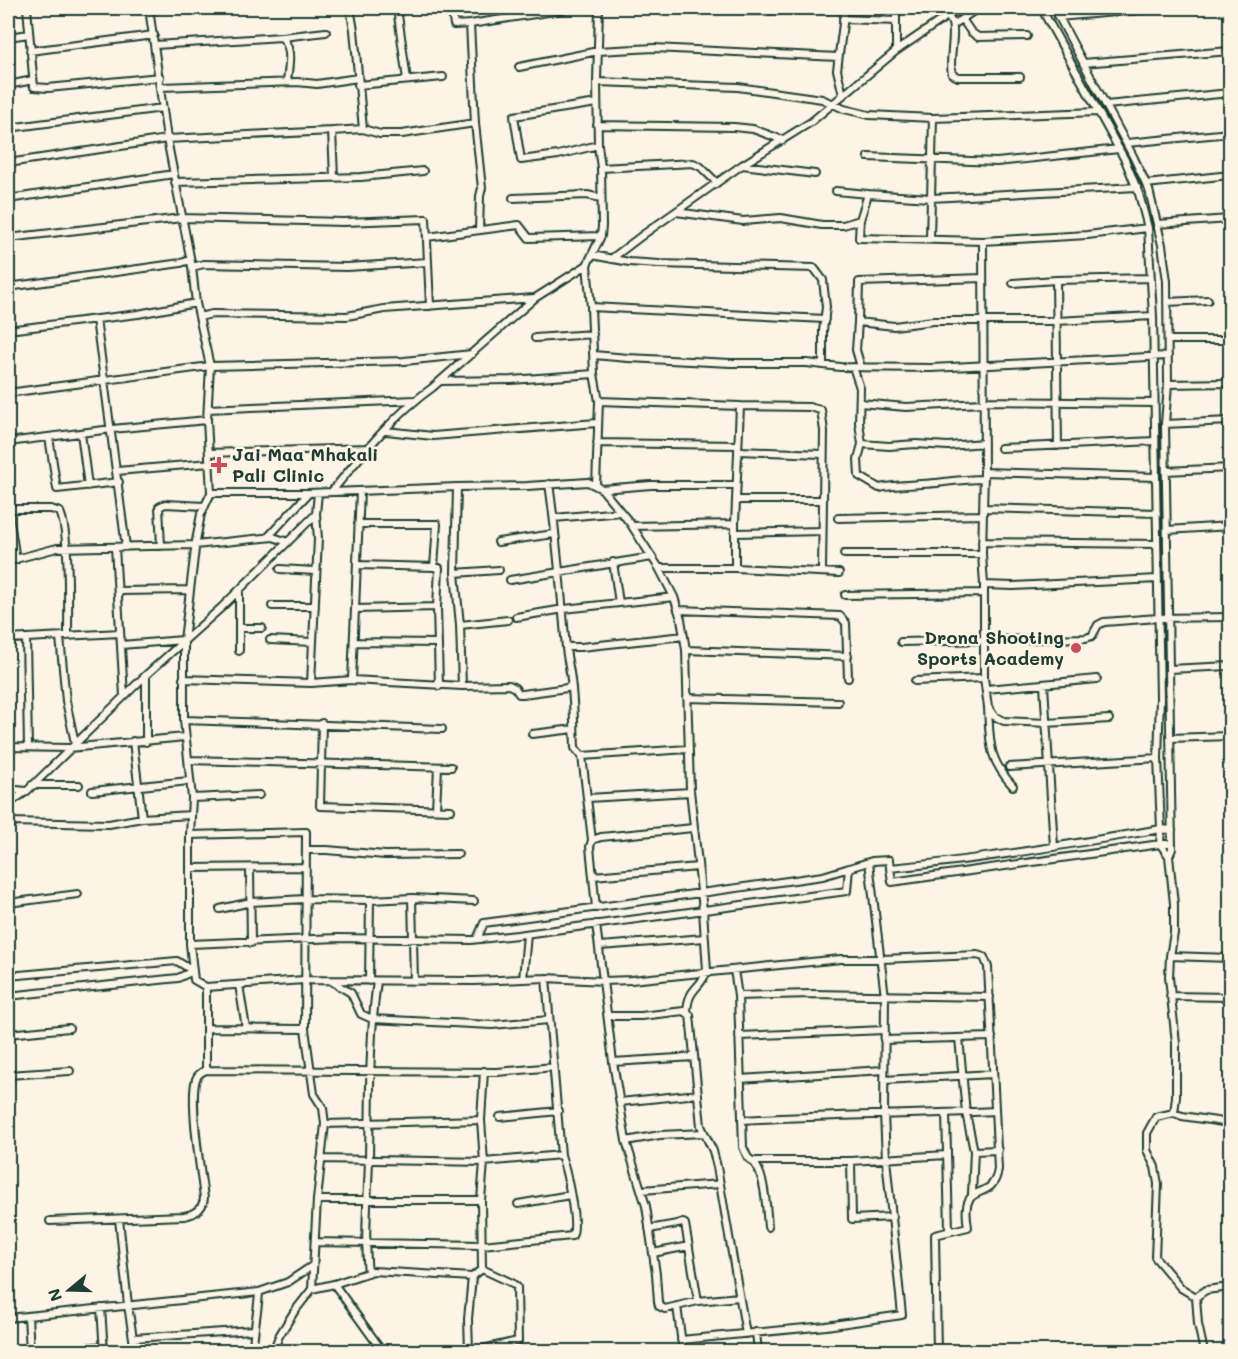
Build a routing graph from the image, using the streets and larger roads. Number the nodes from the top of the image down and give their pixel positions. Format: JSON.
{"nodes":[{"id":1,"x":27,"y":8,"type":"edge"},
{"id":2,"x":149,"y":8,"type":"edge"},
{"id":3,"x":350,"y":8,"type":"edge"},
{"id":4,"x":397,"y":8,"type":"edge"},
{"id":5,"x":452,"y":8,"type":"edge"},
{"id":6,"x":574,"y":8,"type":"edge"},
{"id":7,"x":598,"y":8,"type":"edge"},
{"id":8,"x":845,"y":8,"type":"edge"},
{"id":9,"x":896,"y":8,"type":"edge"},
{"id":10,"x":937,"y":8,"type":"edge"},
{"id":11,"x":959,"y":8,"type":"edge"},
{"id":12,"x":978,"y":8,"type":"edge"},
{"id":13,"x":1045,"y":8,"type":"edge"},
{"id":14,"x":1054,"y":8,"type":"edge"},
{"id":15,"x":1162,"y":8,"type":"edge"},
{"id":16,"x":745,"y":11,"type":"dead end"},
{"id":17,"x":947,"y":15,"type":"junction"},
{"id":18,"x":1058,"y":17,"type":"junction"},
{"id":19,"x":843,"y":19,"type":"junction"},
{"id":20,"x":962,"y":19,"type":"junction"},
{"id":21,"x":896,"y":21,"type":"junction"},
{"id":22,"x":470,"y":24,"type":"junction"},
{"id":23,"x":953,"y":25,"type":"junction"},
{"id":24,"x":326,"y":32,"type":"dead end"},
{"id":25,"x":29,"y":34,"type":"junction"},
{"id":26,"x":154,"y":35,"type":"junction"},
{"id":27,"x":1027,"y":36,"type":"dead end"},
{"id":28,"x":8,"y":37,"type":"edge"},
{"id":29,"x":281,"y":37,"type":"junction"},
{"id":30,"x":155,"y":45,"type":"junction"},
{"id":31,"x":30,"y":51,"type":"junction"},
{"id":32,"x":598,"y":51,"type":"junction"},
{"id":33,"x":896,"y":51,"type":"junction"},
{"id":34,"x":1230,"y":51,"type":"edge"},
{"id":35,"x":838,"y":57,"type":"junction"},
{"id":36,"x":1083,"y":63,"type":"junction"},
{"id":37,"x":519,"y":67,"type":"dead end"},
{"id":38,"x":160,"y":77,"type":"junction"},
{"id":39,"x":442,"y":77,"type":"dead end"},
{"id":40,"x":1020,"y":77,"type":"dead end"},
{"id":41,"x":33,"y":80,"type":"junction"},
{"id":42,"x":407,"y":80,"type":"junction"},
{"id":43,"x":287,"y":82,"type":"junction"},
{"id":44,"x":358,"y":82,"type":"junction"},
{"id":45,"x":597,"y":82,"type":"junction"},
{"id":46,"x":8,"y":85,"type":"edge"},
{"id":47,"x":161,"y":87,"type":"junction"},
{"id":48,"x":1230,"y":93,"type":"edge"},
{"id":49,"x":843,"y":95,"type":"junction"},
{"id":50,"x":597,"y":103,"type":"junction"},
{"id":51,"x":834,"y":103,"type":"junction"},
{"id":52,"x":1106,"y":105,"type":"junction"},
{"id":53,"x":163,"y":108,"type":"junction"},
{"id":54,"x":1098,"y":112,"type":"junction"},
{"id":55,"x":933,"y":118,"type":"junction"},
{"id":56,"x":475,"y":123,"type":"junction"},
{"id":57,"x":597,"y":125,"type":"junction"},
{"id":58,"x":8,"y":128,"type":"edge"},
{"id":59,"x":363,"y":129,"type":"junction"},
{"id":60,"x":332,"y":131,"type":"junction"},
{"id":61,"x":1230,"y":133,"type":"edge"},
{"id":62,"x":167,"y":139,"type":"junction"},
{"id":63,"x":783,"y":140,"type":"junction"},
{"id":64,"x":1127,"y":143,"type":"junction"},
{"id":65,"x":598,"y":145,"type":"junction"},
{"id":66,"x":1119,"y":149,"type":"junction"},
{"id":67,"x":868,"y":157,"type":"dead end"},
{"id":68,"x":932,"y":159,"type":"junction"},
{"id":69,"x":8,"y":163,"type":"edge"},
{"id":70,"x":742,"y":165,"type":"junction"},
{"id":71,"x":601,"y":168,"type":"junction"},
{"id":72,"x":423,"y":171,"type":"dead end"},
{"id":73,"x":174,"y":174,"type":"junction"},
{"id":74,"x":815,"y":174,"type":"dead end"},
{"id":75,"x":1230,"y":176,"type":"edge"},
{"id":76,"x":334,"y":177,"type":"junction"},
{"id":77,"x":175,"y":182,"type":"junction"},
{"id":78,"x":717,"y":183,"type":"junction"},
{"id":79,"x":1146,"y":184,"type":"junction"},
{"id":80,"x":1137,"y":187,"type":"junction"},
{"id":81,"x":836,"y":191,"type":"dead end"},
{"id":82,"x":868,"y":194,"type":"junction"},
{"id":83,"x":513,"y":198,"type":"dead end"},
{"id":84,"x":602,"y":198,"type":"junction"},
{"id":85,"x":932,"y":198,"type":"junction"},
{"id":86,"x":8,"y":199,"type":"edge"},
{"id":87,"x":676,"y":212,"type":"junction"},
{"id":88,"x":182,"y":218,"type":"junction"},
{"id":89,"x":1230,"y":219,"type":"edge"},
{"id":90,"x":860,"y":220,"type":"junction"},
{"id":91,"x":1156,"y":224,"type":"junction"},
{"id":92,"x":1148,"y":228,"type":"junction"},
{"id":93,"x":479,"y":230,"type":"junction"},
{"id":94,"x":601,"y":236,"type":"junction"},
{"id":95,"x":427,"y":237,"type":"junction"},
{"id":96,"x":8,"y":238,"type":"edge"},
{"id":97,"x":930,"y":239,"type":"junction"},
{"id":98,"x":983,"y":241,"type":"junction"},
{"id":99,"x":592,"y":255,"type":"junction"},
{"id":100,"x":611,"y":259,"type":"junction"},
{"id":101,"x":428,"y":262,"type":"junction"},
{"id":102,"x":191,"y":263,"type":"junction"},
{"id":103,"x":587,"y":265,"type":"junction"},
{"id":104,"x":982,"y":278,"type":"junction"},
{"id":105,"x":1151,"y":278,"type":"junction"},
{"id":106,"x":1056,"y":280,"type":"junction"},
{"id":107,"x":1013,"y":283,"type":"dead end"},
{"id":108,"x":8,"y":287,"type":"edge"},
{"id":109,"x":535,"y":298,"type":"junction"},
{"id":110,"x":1208,"y":300,"type":"dead end"},
{"id":111,"x":1167,"y":302,"type":"junction"},
{"id":112,"x":196,"y":303,"type":"junction"},
{"id":113,"x":430,"y":306,"type":"junction"},
{"id":114,"x":591,"y":307,"type":"junction"},
{"id":115,"x":1153,"y":316,"type":"junction"},
{"id":116,"x":199,"y":317,"type":"junction"},
{"id":117,"x":96,"y":319,"type":"junction"},
{"id":118,"x":825,"y":319,"type":"junction"},
{"id":119,"x":982,"y":320,"type":"junction"},
{"id":120,"x":1056,"y":321,"type":"junction"},
{"id":121,"x":858,"y":322,"type":"junction"},
{"id":122,"x":8,"y":330,"type":"edge"},
{"id":123,"x":593,"y":334,"type":"junction"},
{"id":124,"x":535,"y":338,"type":"dead end"},
{"id":125,"x":1168,"y":340,"type":"junction"},
{"id":126,"x":1230,"y":340,"type":"edge"},
{"id":127,"x":472,"y":354,"type":"junction"},
{"id":128,"x":594,"y":355,"type":"junction"},
{"id":129,"x":1154,"y":356,"type":"junction"},
{"id":130,"x":1168,"y":356,"type":"junction"},
{"id":131,"x":1057,"y":362,"type":"junction"},
{"id":132,"x":984,"y":364,"type":"junction"},
{"id":133,"x":823,"y":365,"type":"junction"},
{"id":134,"x":210,"y":366,"type":"junction"},
{"id":135,"x":857,"y":367,"type":"junction"},
{"id":136,"x":594,"y":374,"type":"junction"},
{"id":137,"x":105,"y":380,"type":"junction"},
{"id":138,"x":440,"y":381,"type":"junction"},
{"id":139,"x":1230,"y":383,"type":"edge"},
{"id":140,"x":1168,"y":384,"type":"junction"},
{"id":141,"x":8,"y":393,"type":"edge"},
{"id":142,"x":415,"y":400,"type":"junction"},
{"id":143,"x":599,"y":401,"type":"junction"},
{"id":144,"x":984,"y":402,"type":"junction"},
{"id":145,"x":860,"y":403,"type":"junction"},
{"id":146,"x":1059,"y":403,"type":"junction"},
{"id":147,"x":1154,"y":403,"type":"junction"},
{"id":148,"x":740,"y":406,"type":"junction"},
{"id":149,"x":208,"y":409,"type":"junction"},
{"id":150,"x":207,"y":420,"type":"junction"},
{"id":151,"x":1230,"y":421,"type":"edge"},
{"id":152,"x":597,"y":423,"type":"junction"},
{"id":153,"x":1165,"y":424,"type":"junction"},
{"id":154,"x":112,"y":429,"type":"junction"},
{"id":155,"x":386,"y":430,"type":"junction"},
{"id":156,"x":81,"y":433,"type":"junction"},
{"id":157,"x":50,"y":437,"type":"junction"},
{"id":158,"x":1155,"y":441,"type":"junction"},
{"id":159,"x":8,"y":442,"type":"edge"},
{"id":160,"x":984,"y":442,"type":"junction"},
{"id":161,"x":597,"y":443,"type":"junction"},
{"id":162,"x":862,"y":444,"type":"junction"},
{"id":163,"x":1058,"y":446,"type":"junction"},
{"id":164,"x":367,"y":448,"type":"junction"},
{"id":165,"x":738,"y":448,"type":"junction"},
{"id":166,"x":1001,"y":448,"type":"dead end"},
{"id":167,"x":209,"y":453,"type":"junction"},
{"id":168,"x":823,"y":454,"type":"junction"},
{"id":169,"x":210,"y":463,"type":"junction"},
{"id":170,"x":1230,"y":468,"type":"edge"},
{"id":171,"x":117,"y":471,"type":"junction"},
{"id":172,"x":1166,"y":471,"type":"junction"},
{"id":173,"x":984,"y":475,"type":"junction"},
{"id":174,"x":1156,"y":477,"type":"junction"},
{"id":175,"x":119,"y":482,"type":"junction"},
{"id":176,"x":549,"y":484,"type":"junction"},
{"id":177,"x":736,"y":485,"type":"junction"},
{"id":178,"x":88,"y":486,"type":"junction"},
{"id":179,"x":457,"y":486,"type":"junction"},
{"id":180,"x":599,"y":487,"type":"junction"},
{"id":181,"x":332,"y":491,"type":"junction"},
{"id":182,"x":360,"y":491,"type":"junction"},
{"id":183,"x":211,"y":493,"type":"junction"},
{"id":184,"x":318,"y":493,"type":"junction"},
{"id":185,"x":308,"y":494,"type":"junction"},
{"id":186,"x":737,"y":500,"type":"junction"},
{"id":187,"x":823,"y":500,"type":"junction"},
{"id":188,"x":205,"y":506,"type":"junction"},
{"id":189,"x":8,"y":508,"type":"edge"},
{"id":190,"x":984,"y":508,"type":"junction"},
{"id":191,"x":621,"y":512,"type":"junction"},
{"id":192,"x":1156,"y":513,"type":"junction"},
{"id":193,"x":316,"y":514,"type":"junction"},
{"id":194,"x":982,"y":515,"type":"junction"},
{"id":195,"x":554,"y":518,"type":"junction"},
{"id":196,"x":838,"y":518,"type":"dead end"},
{"id":197,"x":358,"y":524,"type":"junction"},
{"id":198,"x":735,"y":524,"type":"junction"},
{"id":199,"x":632,"y":526,"type":"junction"},
{"id":200,"x":1230,"y":526,"type":"edge"},
{"id":201,"x":1167,"y":530,"type":"junction"},
{"id":202,"x":822,"y":531,"type":"junction"},
{"id":203,"x":736,"y":533,"type":"junction"},
{"id":204,"x":554,"y":534,"type":"junction"},
{"id":205,"x":268,"y":538,"type":"junction"},
{"id":206,"x":288,"y":542,"type":"junction"},
{"id":207,"x":498,"y":542,"type":"dead end"},
{"id":208,"x":982,"y":542,"type":"junction"},
{"id":209,"x":1157,"y":544,"type":"junction"},
{"id":210,"x":195,"y":545,"type":"junction"},
{"id":211,"x":126,"y":546,"type":"junction"},
{"id":212,"x":162,"y":546,"type":"junction"},
{"id":213,"x":116,"y":547,"type":"junction"},
{"id":214,"x":66,"y":548,"type":"junction"},
{"id":215,"x":844,"y":554,"type":"dead end"},
{"id":216,"x":982,"y":554,"type":"junction"},
{"id":217,"x":652,"y":557,"type":"junction"},
{"id":218,"x":16,"y":560,"type":"junction"},
{"id":219,"x":8,"y":561,"type":"edge"},
{"id":220,"x":614,"y":562,"type":"junction"},
{"id":221,"x":358,"y":565,"type":"junction"},
{"id":222,"x":434,"y":567,"type":"junction"},
{"id":223,"x":659,"y":568,"type":"junction"},
{"id":224,"x":735,"y":568,"type":"junction"},
{"id":225,"x":280,"y":569,"type":"dead end"},
{"id":226,"x":499,"y":570,"type":"dead end"},
{"id":227,"x":315,"y":571,"type":"junction"},
{"id":228,"x":822,"y":571,"type":"junction"},
{"id":229,"x":559,"y":572,"type":"junction"},
{"id":230,"x":455,"y":573,"type":"junction"},
{"id":231,"x":839,"y":573,"type":"dead end"},
{"id":232,"x":1158,"y":579,"type":"junction"},
{"id":233,"x":510,"y":580,"type":"dead end"},
{"id":234,"x":984,"y":585,"type":"junction"},
{"id":235,"x":189,"y":590,"type":"junction"},
{"id":236,"x":239,"y":590,"type":"junction"},
{"id":237,"x":118,"y":591,"type":"junction"},
{"id":238,"x":984,"y":593,"type":"junction"},
{"id":239,"x":846,"y":594,"type":"dead end"},
{"id":240,"x":674,"y":597,"type":"junction"},
{"id":241,"x":619,"y":603,"type":"junction"},
{"id":242,"x":272,"y":606,"type":"dead end"},
{"id":243,"x":315,"y":606,"type":"junction"},
{"id":244,"x":437,"y":607,"type":"junction"},
{"id":245,"x":355,"y":609,"type":"junction"},
{"id":246,"x":564,"y":609,"type":"junction"},
{"id":247,"x":678,"y":610,"type":"junction"},
{"id":248,"x":516,"y":617,"type":"dead end"},
{"id":249,"x":1230,"y":617,"type":"edge"},
{"id":250,"x":1158,"y":618,"type":"junction"},
{"id":251,"x":1168,"y":618,"type":"junction"},
{"id":252,"x":508,"y":620,"type":"dead end"},
{"id":253,"x":460,"y":625,"type":"junction"},
{"id":254,"x":239,"y":628,"type":"junction"},
{"id":255,"x":262,"y":628,"type":"dead end"},
{"id":256,"x":120,"y":633,"type":"junction"},
{"id":257,"x":68,"y":636,"type":"junction"},
{"id":258,"x":684,"y":636,"type":"junction"},
{"id":259,"x":60,"y":637,"type":"junction"},
{"id":260,"x":26,"y":638,"type":"junction"},
{"id":261,"x":8,"y":639,"type":"edge"},
{"id":262,"x":184,"y":640,"type":"junction"},
{"id":263,"x":270,"y":640,"type":"dead end"},
{"id":264,"x":984,"y":640,"type":"junction"},
{"id":265,"x":313,"y":642,"type":"junction"},
{"id":266,"x":354,"y":642,"type":"junction"},
{"id":267,"x":901,"y":642,"type":"dead end"},
{"id":268,"x":437,"y":643,"type":"junction"},
{"id":269,"x":121,"y":645,"type":"junction"},
{"id":270,"x":566,"y":647,"type":"junction"},
{"id":271,"x":686,"y":650,"type":"junction"},
{"id":272,"x":239,"y":651,"type":"dead end"},
{"id":273,"x":848,"y":656,"type":"junction"},
{"id":274,"x":1230,"y":666,"type":"edge"},
{"id":275,"x":1170,"y":669,"type":"junction"},
{"id":276,"x":146,"y":675,"type":"junction"},
{"id":277,"x":848,"y":678,"type":"dead end"},
{"id":278,"x":984,"y":678,"type":"junction"},
{"id":279,"x":183,"y":679,"type":"junction"},
{"id":280,"x":1097,"y":679,"type":"dead end"},
{"id":281,"x":352,"y":680,"type":"junction"},
{"id":282,"x":915,"y":681,"type":"dead end"},
{"id":283,"x":311,"y":683,"type":"junction"},
{"id":284,"x":571,"y":685,"type":"junction"},
{"id":285,"x":1044,"y":685,"type":"junction"},
{"id":286,"x":439,"y":686,"type":"junction"},
{"id":287,"x":462,"y":686,"type":"junction"},
{"id":288,"x":986,"y":689,"type":"junction"},
{"id":289,"x":124,"y":696,"type":"junction"},
{"id":290,"x":687,"y":698,"type":"junction"},
{"id":291,"x":837,"y":702,"type":"dead end"},
{"id":292,"x":988,"y":708,"type":"junction"},
{"id":293,"x":1109,"y":719,"type":"dead end"},
{"id":294,"x":184,"y":720,"type":"junction"},
{"id":295,"x":322,"y":723,"type":"junction"},
{"id":296,"x":1047,"y":723,"type":"junction"},
{"id":297,"x":442,"y":729,"type":"dead end"},
{"id":298,"x":574,"y":729,"type":"junction"},
{"id":299,"x":532,"y":734,"type":"dead end"},
{"id":300,"x":1230,"y":736,"type":"edge"},
{"id":301,"x":185,"y":737,"type":"junction"},
{"id":302,"x":1170,"y":738,"type":"junction"},
{"id":303,"x":133,"y":741,"type":"junction"},
{"id":304,"x":146,"y":742,"type":"junction"},
{"id":305,"x":75,"y":743,"type":"junction"},
{"id":306,"x":8,"y":747,"type":"edge"},
{"id":307,"x":28,"y":747,"type":"junction"},
{"id":308,"x":69,"y":748,"type":"junction"},
{"id":309,"x":688,"y":749,"type":"junction"},
{"id":310,"x":582,"y":756,"type":"junction"},
{"id":311,"x":1158,"y":758,"type":"junction"},
{"id":312,"x":189,"y":760,"type":"junction"},
{"id":313,"x":321,"y":764,"type":"junction"},
{"id":314,"x":1050,"y":764,"type":"junction"},
{"id":315,"x":451,"y":766,"type":"dead end"},
{"id":316,"x":438,"y":767,"type":"junction"},
{"id":317,"x":1009,"y":767,"type":"dead end"},
{"id":318,"x":189,"y":781,"type":"junction"},
{"id":319,"x":79,"y":785,"type":"dead end"},
{"id":320,"x":138,"y":786,"type":"junction"},
{"id":321,"x":1013,"y":786,"type":"dead end"},
{"id":322,"x":29,"y":788,"type":"junction"},
{"id":323,"x":8,"y":789,"type":"edge"},
{"id":324,"x":92,"y":791,"type":"dead end"},
{"id":325,"x":690,"y":792,"type":"junction"},
{"id":326,"x":259,"y":795,"type":"dead end"},
{"id":327,"x":192,"y":798,"type":"junction"},
{"id":328,"x":588,"y":798,"type":"junction"},
{"id":329,"x":8,"y":804,"type":"edge"},
{"id":330,"x":436,"y":809,"type":"junction"},
{"id":331,"x":451,"y":810,"type":"dead end"},
{"id":332,"x":191,"y":815,"type":"junction"},
{"id":333,"x":142,"y":819,"type":"junction"},
{"id":334,"x":8,"y":822,"type":"edge"},
{"id":335,"x":693,"y":828,"type":"junction"},
{"id":336,"x":1161,"y":829,"type":"junction"},
{"id":337,"x":1172,"y":830,"type":"junction"},
{"id":338,"x":190,"y":835,"type":"junction"},
{"id":339,"x":592,"y":840,"type":"junction"},
{"id":340,"x":1160,"y":844,"type":"junction"},
{"id":341,"x":1172,"y":844,"type":"junction"},
{"id":342,"x":1054,"y":847,"type":"junction"},
{"id":343,"x":306,"y":850,"type":"junction"},
{"id":344,"x":458,"y":854,"type":"dead end"},
{"id":345,"x":1168,"y":856,"type":"junction"},
{"id":346,"x":870,"y":862,"type":"junction"},
{"id":347,"x":306,"y":867,"type":"junction"},
{"id":348,"x":698,"y":867,"type":"junction"},
{"id":349,"x":190,"y":868,"type":"junction"},
{"id":350,"x":849,"y":868,"type":"junction"},
{"id":351,"x":890,"y":868,"type":"junction"},
{"id":352,"x":250,"y":869,"type":"junction"},
{"id":353,"x":593,"y":876,"type":"junction"},
{"id":354,"x":78,"y":894,"type":"dead end"},
{"id":355,"x":701,"y":894,"type":"junction"},
{"id":356,"x":412,"y":898,"type":"junction"},
{"id":357,"x":305,"y":899,"type":"junction"},
{"id":358,"x":370,"y":900,"type":"junction"},
{"id":359,"x":251,"y":902,"type":"junction"},
{"id":360,"x":474,"y":902,"type":"dead end"},
{"id":361,"x":8,"y":903,"type":"edge"},
{"id":362,"x":596,"y":908,"type":"junction"},
{"id":363,"x":220,"y":909,"type":"dead end"},
{"id":364,"x":703,"y":910,"type":"junction"},
{"id":365,"x":596,"y":924,"type":"junction"},
{"id":366,"x":527,"y":934,"type":"junction"},
{"id":367,"x":370,"y":938,"type":"junction"},
{"id":368,"x":705,"y":938,"type":"junction"},
{"id":369,"x":477,"y":939,"type":"junction"},
{"id":370,"x":414,"y":940,"type":"junction"},
{"id":371,"x":304,"y":941,"type":"junction"},
{"id":372,"x":251,"y":943,"type":"junction"},
{"id":373,"x":190,"y":944,"type":"junction"},
{"id":374,"x":600,"y":946,"type":"junction"},
{"id":375,"x":1170,"y":956,"type":"junction"},
{"id":376,"x":1230,"y":958,"type":"edge"},
{"id":377,"x":882,"y":959,"type":"junction"},
{"id":378,"x":734,"y":970,"type":"junction"},
{"id":379,"x":193,"y":971,"type":"junction"},
{"id":380,"x":707,"y":971,"type":"junction"},
{"id":381,"x":8,"y":976,"type":"edge"},
{"id":382,"x":546,"y":978,"type":"junction"},
{"id":383,"x":523,"y":979,"type":"junction"},
{"id":384,"x":304,"y":980,"type":"junction"},
{"id":385,"x":331,"y":980,"type":"junction"},
{"id":386,"x":373,"y":981,"type":"junction"},
{"id":387,"x":414,"y":981,"type":"junction"},
{"id":388,"x":604,"y":981,"type":"junction"},
{"id":389,"x":239,"y":984,"type":"junction"},
{"id":390,"x":206,"y":987,"type":"junction"},
{"id":391,"x":8,"y":996,"type":"edge"},
{"id":392,"x":738,"y":996,"type":"junction"},
{"id":393,"x":1170,"y":996,"type":"junction"},
{"id":394,"x":885,"y":997,"type":"junction"},
{"id":395,"x":1230,"y":997,"type":"edge"},
{"id":396,"x":990,"y":998,"type":"junction"},
{"id":397,"x":687,"y":1012,"type":"junction"},
{"id":398,"x":609,"y":1016,"type":"junction"},
{"id":399,"x":372,"y":1019,"type":"junction"},
{"id":400,"x":549,"y":1020,"type":"junction"},
{"id":401,"x":69,"y":1028,"type":"dead end"},
{"id":402,"x":206,"y":1028,"type":"junction"},
{"id":403,"x":246,"y":1028,"type":"junction"},
{"id":404,"x":305,"y":1029,"type":"junction"},
{"id":405,"x":885,"y":1030,"type":"junction"},
{"id":406,"x":8,"y":1034,"type":"edge"},
{"id":407,"x":739,"y":1036,"type":"junction"},
{"id":408,"x":992,"y":1037,"type":"junction"},
{"id":409,"x":959,"y":1038,"type":"junction"},
{"id":410,"x":884,"y":1040,"type":"junction"},
{"id":411,"x":694,"y":1057,"type":"junction"},
{"id":412,"x":613,"y":1062,"type":"junction"},
{"id":413,"x":554,"y":1067,"type":"junction"},
{"id":414,"x":206,"y":1070,"type":"junction"},
{"id":415,"x":369,"y":1070,"type":"junction"},
{"id":416,"x":884,"y":1070,"type":"junction"},
{"id":417,"x":70,"y":1071,"type":"dead end"},
{"id":418,"x":312,"y":1071,"type":"junction"},
{"id":419,"x":484,"y":1071,"type":"junction"},
{"id":420,"x":993,"y":1074,"type":"junction"},
{"id":421,"x":8,"y":1075,"type":"edge"},
{"id":422,"x":964,"y":1077,"type":"junction"},
{"id":423,"x":740,"y":1079,"type":"junction"},
{"id":424,"x":884,"y":1080,"type":"junction"},
{"id":425,"x":698,"y":1095,"type":"junction"},
{"id":426,"x":620,"y":1102,"type":"junction"},
{"id":427,"x":558,"y":1111,"type":"junction"},
{"id":428,"x":995,"y":1111,"type":"junction"},
{"id":429,"x":946,"y":1113,"type":"junction"},
{"id":430,"x":966,"y":1113,"type":"junction"},
{"id":431,"x":1174,"y":1113,"type":"junction"},
{"id":432,"x":884,"y":1114,"type":"junction"},
{"id":433,"x":500,"y":1117,"type":"dead end"},
{"id":434,"x":481,"y":1120,"type":"junction"},
{"id":435,"x":742,"y":1120,"type":"junction"},
{"id":436,"x":1230,"y":1123,"type":"edge"},
{"id":437,"x":325,"y":1124,"type":"junction"},
{"id":438,"x":369,"y":1124,"type":"junction"},
{"id":439,"x":704,"y":1133,"type":"junction"},
{"id":440,"x":626,"y":1141,"type":"junction"},
{"id":441,"x":998,"y":1150,"type":"junction"},
{"id":442,"x":974,"y":1151,"type":"junction"},
{"id":443,"x":561,"y":1155,"type":"junction"},
{"id":444,"x":946,"y":1155,"type":"junction"},
{"id":445,"x":369,"y":1158,"type":"junction"},
{"id":446,"x":321,"y":1159,"type":"junction"},
{"id":447,"x":886,"y":1159,"type":"junction"},
{"id":448,"x":754,"y":1161,"type":"junction"},
{"id":449,"x":851,"y":1161,"type":"junction"},
{"id":450,"x":484,"y":1162,"type":"junction"},
{"id":451,"x":720,"y":1184,"type":"junction"},
{"id":452,"x":642,"y":1190,"type":"junction"},
{"id":453,"x":972,"y":1194,"type":"junction"},
{"id":454,"x":570,"y":1196,"type":"junction"},
{"id":455,"x":317,"y":1200,"type":"junction"},
{"id":456,"x":481,"y":1200,"type":"junction"},
{"id":457,"x":367,"y":1201,"type":"junction"},
{"id":458,"x":518,"y":1204,"type":"dead end"},
{"id":459,"x":893,"y":1217,"type":"junction"},
{"id":460,"x":119,"y":1220,"type":"junction"},
{"id":461,"x":50,"y":1221,"type":"dead end"},
{"id":462,"x":768,"y":1227,"type":"dead end"},
{"id":463,"x":649,"y":1229,"type":"junction"},
{"id":464,"x":949,"y":1230,"type":"junction"},
{"id":465,"x":315,"y":1242,"type":"junction"},
{"id":466,"x":365,"y":1242,"type":"junction"},
{"id":467,"x":482,"y":1245,"type":"junction"},
{"id":468,"x":689,"y":1246,"type":"junction"},
{"id":469,"x":653,"y":1253,"type":"junction"},
{"id":470,"x":312,"y":1266,"type":"junction"},
{"id":471,"x":482,"y":1269,"type":"junction"},
{"id":472,"x":368,"y":1273,"type":"junction"},
{"id":473,"x":472,"y":1277,"type":"junction"},
{"id":474,"x":334,"y":1284,"type":"junction"},
{"id":475,"x":1230,"y":1287,"type":"edge"},
{"id":476,"x":312,"y":1289,"type":"junction"},
{"id":477,"x":259,"y":1292,"type":"junction"},
{"id":478,"x":739,"y":1297,"type":"junction"},
{"id":479,"x":1196,"y":1297,"type":"junction"},
{"id":480,"x":698,"y":1301,"type":"junction"},
{"id":481,"x":128,"y":1305,"type":"junction"},
{"id":482,"x":677,"y":1306,"type":"junction"},
{"id":483,"x":101,"y":1308,"type":"junction"},
{"id":484,"x":28,"y":1316,"type":"junction"},
{"id":485,"x":8,"y":1318,"type":"edge"},
{"id":486,"x":254,"y":1330,"type":"junction"},
{"id":487,"x":756,"y":1332,"type":"junction"},
{"id":488,"x":746,"y":1334,"type":"junction"},
{"id":489,"x":134,"y":1338,"type":"junction"},
{"id":490,"x":681,"y":1340,"type":"junction"},
{"id":491,"x":104,"y":1348,"type":"edge"},
{"id":492,"x":469,"y":1351,"type":"edge"},
{"id":493,"x":30,"y":1352,"type":"edge"},
{"id":494,"x":47,"y":1352,"type":"edge"},
{"id":495,"x":135,"y":1352,"type":"edge"},
{"id":496,"x":253,"y":1352,"type":"edge"},
{"id":497,"x":273,"y":1352,"type":"edge"},
{"id":498,"x":383,"y":1352,"type":"edge"},
{"id":499,"x":683,"y":1352,"type":"edge"},
{"id":500,"x":758,"y":1352,"type":"edge"},
{"id":501,"x":937,"y":1352,"type":"edge"},
{"id":502,"x":1204,"y":1352,"type":"edge"}],
"edges":[{"from":1,"to":25,"type":"street"},
{"from":2,"to":26,"type":"street"},
{"from":3,"to":44,"type":"street"},
{"from":4,"to":42,"type":"street"},
{"from":5,"to":22,"type":"street"},
{"from":6,"to":22,"type":"street"},
{"from":7,"to":32,"type":"street"},
{"from":8,"to":16,"type":"street"},
{"from":8,"to":19,"type":"street"},
{"from":9,"to":21,"type":"street"},
{"from":10,"to":17,"type":"street"},
{"from":11,"to":17,"type":"street"},
{"from":12,"to":20,"type":"street"},
{"from":13,"to":54,"type":"street"},
{"from":14,"to":18,"type":"street"},
{"from":15,"to":18,"type":"street"},
{"from":17,"to":23,"type":"street"},
{"from":17,"to":33,"type":"street"},
{"from":18,"to":36,"type":"street"},
{"from":19,"to":21,"type":"street"},
{"from":19,"to":35,"type":"street"},
{"from":20,"to":23,"type":"street"},
{"from":20,"to":27,"type":"street"},
{"from":21,"to":33,"type":"street"},
{"from":22,"to":56,"type":"street"},
{"from":23,"to":40,"type":"street"},
{"from":24,"to":29,"type":"street"},
{"from":25,"to":28,"type":"street"},
{"from":25,"to":31,"type":"street"},
{"from":26,"to":30,"type":"street"},
{"from":26,"to":31,"type":"street"},
{"from":29,"to":30,"type":"street"},
{"from":29,"to":43,"type":"street"},
{"from":30,"to":38,"type":"street"},
{"from":31,"to":41,"type":"street"},
{"from":32,"to":35,"type":"street"},
{"from":32,"to":37,"type":"street"},
{"from":32,"to":45,"type":"street"},
{"from":33,"to":49,"type":"street"},
{"from":34,"to":36,"type":"street"},
{"from":35,"to":49,"type":"street"},
{"from":36,"to":52,"type":"street"},
{"from":38,"to":41,"type":"street"},
{"from":38,"to":47,"type":"street"},
{"from":39,"to":42,"type":"street"},
{"from":41,"to":46,"type":"street"},
{"from":42,"to":44,"type":"street"},
{"from":43,"to":44,"type":"street"},
{"from":43,"to":47,"type":"street"},
{"from":44,"to":59,"type":"street"},
{"from":45,"to":50,"type":"street"},
{"from":45,"to":51,"type":"street"},
{"from":47,"to":53,"type":"street"},
{"from":48,"to":52,"type":"street"},
{"from":49,"to":51,"type":"street"},
{"from":50,"to":57,"type":"street"},
{"from":50,"to":65,"type":"street"},
{"from":51,"to":55,"type":"street"},
{"from":51,"to":63,"type":"street"},
{"from":52,"to":64,"type":"street"},
{"from":53,"to":58,"type":"street"},
{"from":53,"to":62,"type":"street"},
{"from":54,"to":55,"type":"street"},
{"from":54,"to":66,"type":"street"},
{"from":55,"to":68,"type":"street"},
{"from":56,"to":59,"type":"street"},
{"from":56,"to":93,"type":"street"},
{"from":57,"to":63,"type":"street"},
{"from":57,"to":65,"type":"street"},
{"from":59,"to":60,"type":"street"},
{"from":60,"to":62,"type":"street"},
{"from":60,"to":76,"type":"street"},
{"from":61,"to":64,"type":"street"},
{"from":62,"to":69,"type":"street"},
{"from":62,"to":73,"type":"street"},
{"from":63,"to":70,"type":"street"},
{"from":64,"to":79,"type":"street"},
{"from":65,"to":71,"type":"street"},
{"from":66,"to":68,"type":"street"},
{"from":66,"to":80,"type":"street"},
{"from":67,"to":68,"type":"street"},
{"from":68,"to":85,"type":"street"},
{"from":70,"to":74,"type":"street"},
{"from":70,"to":78,"type":"street"},
{"from":71,"to":78,"type":"street"},
{"from":71,"to":84,"type":"street"},
{"from":72,"to":76,"type":"street"},
{"from":73,"to":77,"type":"street"},
{"from":73,"to":86,"type":"street"},
{"from":75,"to":79,"type":"street"},
{"from":76,"to":77,"type":"street"},
{"from":77,"to":88,"type":"street"},
{"from":78,"to":87,"type":"street"},
{"from":79,"to":91,"type":"street"},
{"from":80,"to":85,"type":"street"},
{"from":80,"to":92,"type":"street"},
{"from":81,"to":82,"type":"street"},
{"from":82,"to":85,"type":"street"},
{"from":82,"to":90,"type":"street"},
{"from":83,"to":84,"type":"street"},
{"from":84,"to":94,"type":"street"},
{"from":85,"to":97,"type":"street"},
{"from":87,"to":90,"type":"street"},
{"from":87,"to":100,"type":"street"},
{"from":88,"to":95,"type":"street"},
{"from":88,"to":96,"type":"street"},
{"from":88,"to":102,"type":"street"},
{"from":89,"to":91,"type":"street"},
{"from":90,"to":97,"type":"street"},
{"from":91,"to":111,"type":"street"},
{"from":92,"to":98,"type":"street"},
{"from":92,"to":105,"type":"street"},
{"from":93,"to":94,"type":"street"},
{"from":93,"to":95,"type":"street"},
{"from":94,"to":99,"type":"street"},
{"from":95,"to":101,"type":"street"},
{"from":97,"to":98,"type":"street"},
{"from":98,"to":104,"type":"street"},
{"from":99,"to":100,"type":"street"},
{"from":99,"to":103,"type":"street"},
{"from":100,"to":118,"type":"street"},
{"from":101,"to":102,"type":"street"},
{"from":101,"to":113,"type":"street"},
{"from":102,"to":108,"type":"street"},
{"from":102,"to":112,"type":"street"},
{"from":103,"to":109,"type":"street"},
{"from":103,"to":114,"type":"street"},
{"from":104,"to":119,"type":"street"},
{"from":104,"to":121,"type":"street"},
{"from":105,"to":106,"type":"street"},
{"from":105,"to":115,"type":"street"},
{"from":106,"to":107,"type":"street"},
{"from":106,"to":120,"type":"street"},
{"from":109,"to":113,"type":"street"},
{"from":109,"to":127,"type":"street"},
{"from":110,"to":111,"type":"street"},
{"from":111,"to":125,"type":"street"},
{"from":112,"to":116,"type":"street"},
{"from":112,"to":117,"type":"street"},
{"from":113,"to":116,"type":"street"},
{"from":114,"to":118,"type":"street"},
{"from":114,"to":123,"type":"street"},
{"from":115,"to":120,"type":"street"},
{"from":115,"to":129,"type":"street"},
{"from":116,"to":134,"type":"street"},
{"from":117,"to":122,"type":"street"},
{"from":117,"to":137,"type":"street"},
{"from":118,"to":133,"type":"street"},
{"from":119,"to":120,"type":"street"},
{"from":119,"to":121,"type":"street"},
{"from":119,"to":132,"type":"street"},
{"from":120,"to":131,"type":"street"},
{"from":121,"to":135,"type":"street"},
{"from":123,"to":124,"type":"street"},
{"from":123,"to":128,"type":"street"},
{"from":125,"to":126,"type":"street"},
{"from":125,"to":130,"type":"street"},
{"from":127,"to":134,"type":"street"},
{"from":127,"to":138,"type":"street"},
{"from":128,"to":133,"type":"street"},
{"from":128,"to":136,"type":"street"},
{"from":129,"to":130,"type":"street"},
{"from":129,"to":131,"type":"street"},
{"from":129,"to":147,"type":"street"},
{"from":130,"to":140,"type":"street"},
{"from":131,"to":132,"type":"street"},
{"from":131,"to":146,"type":"street"},
{"from":132,"to":135,"type":"street"},
{"from":132,"to":144,"type":"street"},
{"from":133,"to":135,"type":"street"},
{"from":134,"to":137,"type":"street"},
{"from":134,"to":149,"type":"street"},
{"from":135,"to":145,"type":"street"},
{"from":136,"to":138,"type":"street"},
{"from":136,"to":143,"type":"street"},
{"from":137,"to":141,"type":"street"},
{"from":137,"to":154,"type":"street"},
{"from":138,"to":142,"type":"street"},
{"from":139,"to":140,"type":"street"},
{"from":140,"to":153,"type":"street"},
{"from":142,"to":149,"type":"street"},
{"from":142,"to":155,"type":"street"},
{"from":143,"to":148,"type":"street"},
{"from":143,"to":152,"type":"street"},
{"from":144,"to":145,"type":"street"},
{"from":144,"to":146,"type":"street"},
{"from":144,"to":160,"type":"street"},
{"from":145,"to":162,"type":"street"},
{"from":146,"to":147,"type":"street"},
{"from":146,"to":163,"type":"street"},
{"from":147,"to":158,"type":"street"},
{"from":148,"to":165,"type":"street"},
{"from":148,"to":168,"type":"street"},
{"from":149,"to":150,"type":"street"},
{"from":150,"to":154,"type":"street"},
{"from":150,"to":167,"type":"street"},
{"from":151,"to":153,"type":"street"},
{"from":152,"to":155,"type":"street"},
{"from":152,"to":161,"type":"street"},
{"from":153,"to":172,"type":"street"},
{"from":154,"to":156,"type":"street"},
{"from":154,"to":171,"type":"street"},
{"from":155,"to":164,"type":"street"},
{"from":156,"to":157,"type":"street"},
{"from":156,"to":178,"type":"street"},
{"from":157,"to":159,"type":"street"},
{"from":157,"to":178,"type":"street"},
{"from":158,"to":163,"type":"street"},
{"from":158,"to":174,"type":"street"},
{"from":160,"to":162,"type":"street"},
{"from":160,"to":173,"type":"street"},
{"from":161,"to":165,"type":"street"},
{"from":161,"to":180,"type":"street"},
{"from":162,"to":173,"type":"street"},
{"from":163,"to":166,"type":"street"},
{"from":164,"to":167,"type":"street"},
{"from":164,"to":181,"type":"street"},
{"from":165,"to":168,"type":"street"},
{"from":165,"to":177,"type":"street"},
{"from":167,"to":169,"type":"street"},
{"from":168,"to":187,"type":"street"},
{"from":169,"to":171,"type":"street"},
{"from":169,"to":183,"type":"street"},
{"from":170,"to":172,"type":"street"},
{"from":171,"to":175,"type":"street"},
{"from":172,"to":201,"type":"street"},
{"from":173,"to":174,"type":"street"},
{"from":173,"to":190,"type":"street"},
{"from":174,"to":192,"type":"street"},
{"from":175,"to":178,"type":"street"},
{"from":175,"to":211,"type":"street"},
{"from":176,"to":179,"type":"street"},
{"from":176,"to":180,"type":"street"},
{"from":176,"to":195,"type":"street"},
{"from":177,"to":180,"type":"street"},
{"from":177,"to":186,"type":"street"},
{"from":179,"to":182,"type":"street"},
{"from":179,"to":230,"type":"street"},
{"from":180,"to":191,"type":"street"},
{"from":181,"to":182,"type":"street"},
{"from":181,"to":184,"type":"street"},
{"from":182,"to":197,"type":"street"},
{"from":183,"to":185,"type":"street"},
{"from":183,"to":188,"type":"street"},
{"from":184,"to":185,"type":"street"},
{"from":184,"to":193,"type":"street"},
{"from":185,"to":205,"type":"street"},
{"from":186,"to":187,"type":"street"},
{"from":186,"to":198,"type":"street"},
{"from":187,"to":202,"type":"street"},
{"from":188,"to":210,"type":"street"},
{"from":188,"to":212,"type":"street"},
{"from":189,"to":214,"type":"street"},
{"from":189,"to":218,"type":"street"},
{"from":190,"to":192,"type":"street"},
{"from":190,"to":194,"type":"street"},
{"from":191,"to":195,"type":"street"},
{"from":191,"to":199,"type":"street"},
{"from":192,"to":209,"type":"street"},
{"from":193,"to":206,"type":"street"},
{"from":193,"to":227,"type":"street"},
{"from":194,"to":196,"type":"street"},
{"from":194,"to":208,"type":"street"},
{"from":195,"to":204,"type":"street"},
{"from":197,"to":221,"type":"street"},
{"from":197,"to":222,"type":"street"},
{"from":198,"to":199,"type":"street"},
{"from":198,"to":203,"type":"street"},
{"from":199,"to":217,"type":"street"},
{"from":200,"to":201,"type":"street"},
{"from":201,"to":251,"type":"street"},
{"from":202,"to":203,"type":"street"},
{"from":202,"to":228,"type":"street"},
{"from":203,"to":224,"type":"street"},
{"from":204,"to":207,"type":"street"},
{"from":204,"to":229,"type":"street"},
{"from":205,"to":206,"type":"street"},
{"from":205,"to":210,"type":"street"},
{"from":206,"to":236,"type":"street"},
{"from":208,"to":209,"type":"street"},
{"from":208,"to":216,"type":"street"},
{"from":209,"to":232,"type":"street"},
{"from":210,"to":212,"type":"street"},
{"from":210,"to":235,"type":"street"},
{"from":211,"to":212,"type":"street"},
{"from":211,"to":213,"type":"street"},
{"from":213,"to":214,"type":"street"},
{"from":213,"to":237,"type":"street"},
{"from":214,"to":218,"type":"street"},
{"from":214,"to":257,"type":"street"},
{"from":215,"to":216,"type":"street"},
{"from":216,"to":234,"type":"street"},
{"from":217,"to":220,"type":"street"},
{"from":217,"to":223,"type":"street"},
{"from":218,"to":219,"type":"street"},
{"from":220,"to":229,"type":"street"},
{"from":220,"to":241,"type":"street"},
{"from":221,"to":222,"type":"street"},
{"from":221,"to":245,"type":"street"},
{"from":222,"to":244,"type":"street"},
{"from":223,"to":224,"type":"street"},
{"from":223,"to":240,"type":"street"},
{"from":224,"to":228,"type":"street"},
{"from":225,"to":227,"type":"street"},
{"from":226,"to":230,"type":"street"},
{"from":227,"to":243,"type":"street"},
{"from":228,"to":231,"type":"street"},
{"from":229,"to":233,"type":"street"},
{"from":229,"to":246,"type":"street"},
{"from":230,"to":253,"type":"street"},
{"from":232,"to":234,"type":"street"},
{"from":232,"to":250,"type":"street"},
{"from":234,"to":238,"type":"street"},
{"from":235,"to":237,"type":"street"},
{"from":235,"to":262,"type":"street"},
{"from":236,"to":254,"type":"street"},
{"from":236,"to":262,"type":"street"},
{"from":237,"to":256,"type":"street"},
{"from":238,"to":239,"type":"street"},
{"from":238,"to":264,"type":"street"},
{"from":240,"to":241,"type":"street"},
{"from":240,"to":247,"type":"street"},
{"from":241,"to":246,"type":"street"},
{"from":242,"to":243,"type":"street"},
{"from":243,"to":265,"type":"street"},
{"from":244,"to":245,"type":"street"},
{"from":244,"to":268,"type":"street"},
{"from":245,"to":266,"type":"street"},
{"from":246,"to":248,"type":"street"},
{"from":246,"to":270,"type":"street"},
{"from":247,"to":258,"type":"street"},
{"from":247,"to":273,"type":"street"},
{"from":249,"to":251,"type":"street"},
{"from":250,"to":251,"type":"street"},
{"from":250,"to":264,"type":"street"},
{"from":250,"to":311,"type":"street"},
{"from":251,"to":275,"type":"street"},
{"from":252,"to":253,"type":"street"},
{"from":253,"to":287,"type":"street"},
{"from":254,"to":255,"type":"street"},
{"from":254,"to":272,"type":"street"},
{"from":256,"to":257,"type":"street"},
{"from":256,"to":269,"type":"street"},
{"from":257,"to":259,"type":"street"},
{"from":258,"to":270,"type":"street"},
{"from":258,"to":271,"type":"street"},
{"from":259,"to":260,"type":"street"},
{"from":259,"to":305,"type":"street"},
{"from":260,"to":261,"type":"street"},
{"from":260,"to":307,"type":"street"},
{"from":262,"to":269,"type":"street"},
{"from":262,"to":276,"type":"street"},
{"from":262,"to":279,"type":"street"},
{"from":263,"to":265,"type":"street"},
{"from":264,"to":267,"type":"street"},
{"from":264,"to":278,"type":"street"},
{"from":265,"to":283,"type":"street"},
{"from":266,"to":268,"type":"street"},
{"from":266,"to":281,"type":"street"},
{"from":268,"to":286,"type":"street"},
{"from":269,"to":289,"type":"street"},
{"from":270,"to":284,"type":"street"},
{"from":271,"to":273,"type":"street"},
{"from":271,"to":290,"type":"street"},
{"from":273,"to":277,"type":"street"},
{"from":274,"to":275,"type":"street"},
{"from":275,"to":302,"type":"street"},
{"from":276,"to":289,"type":"street"},
{"from":276,"to":304,"type":"street"},
{"from":278,"to":282,"type":"street"},
{"from":278,"to":288,"type":"street"},
{"from":279,"to":283,"type":"street"},
{"from":279,"to":294,"type":"street"},
{"from":280,"to":285,"type":"street"},
{"from":281,"to":283,"type":"street"},
{"from":281,"to":286,"type":"street"},
{"from":284,"to":287,"type":"street"},
{"from":284,"to":298,"type":"street"},
{"from":285,"to":288,"type":"street"},
{"from":285,"to":296,"type":"street"},
{"from":286,"to":287,"type":"street"},
{"from":288,"to":292,"type":"street"},
{"from":289,"to":305,"type":"street"},
{"from":290,"to":291,"type":"street"},
{"from":290,"to":309,"type":"street"},
{"from":292,"to":296,"type":"street"},
{"from":292,"to":321,"type":"street"},
{"from":293,"to":296,"type":"street"},
{"from":294,"to":295,"type":"street"},
{"from":294,"to":301,"type":"street"},
{"from":295,"to":297,"type":"street"},
{"from":295,"to":313,"type":"street"},
{"from":296,"to":314,"type":"street"},
{"from":298,"to":299,"type":"street"},
{"from":298,"to":310,"type":"street"},
{"from":300,"to":302,"type":"street"},
{"from":301,"to":304,"type":"street"},
{"from":301,"to":312,"type":"street"},
{"from":302,"to":337,"type":"street"},
{"from":303,"to":304,"type":"street"},
{"from":303,"to":308,"type":"street"},
{"from":303,"to":320,"type":"street"},
{"from":305,"to":308,"type":"street"},
{"from":306,"to":307,"type":"street"},
{"from":307,"to":308,"type":"street"},
{"from":308,"to":322,"type":"street"},
{"from":309,"to":310,"type":"street"},
{"from":309,"to":325,"type":"street"},
{"from":310,"to":328,"type":"street"},
{"from":311,"to":314,"type":"street"},
{"from":311,"to":336,"type":"street"},
{"from":312,"to":313,"type":"street"},
{"from":312,"to":318,"type":"street"},
{"from":313,"to":316,"type":"street"},
{"from":313,"to":330,"type":"street"},
{"from":314,"to":317,"type":"street"},
{"from":314,"to":342,"type":"street"},
{"from":315,"to":316,"type":"street"},
{"from":316,"to":330,"type":"street"},
{"from":318,"to":320,"type":"street"},
{"from":318,"to":327,"type":"street"},
{"from":319,"to":322,"type":"street"},
{"from":320,"to":324,"type":"street"},
{"from":320,"to":333,"type":"street"},
{"from":322,"to":323,"type":"street"},
{"from":322,"to":329,"type":"street"},
{"from":325,"to":328,"type":"street"},
{"from":325,"to":335,"type":"street"},
{"from":326,"to":327,"type":"street"},
{"from":327,"to":332,"type":"street"},
{"from":328,"to":339,"type":"street"},
{"from":330,"to":331,"type":"street"},
{"from":332,"to":333,"type":"street"},
{"from":332,"to":338,"type":"street"},
{"from":333,"to":334,"type":"street"},
{"from":335,"to":339,"type":"street"},
{"from":335,"to":348,"type":"street"},
{"from":336,"to":337,"type":"street"},
{"from":336,"to":340,"type":"street"},
{"from":336,"to":342,"type":"street"},
{"from":337,"to":341,"type":"street"},
{"from":338,"to":343,"type":"street"},
{"from":338,"to":349,"type":"street"},
{"from":339,"to":353,"type":"street"},
{"from":340,"to":341,"type":"street"},
{"from":340,"to":345,"type":"street"},
{"from":340,"to":351,"type":"street"},
{"from":341,"to":345,"type":"street"},
{"from":342,"to":351,"type":"street"},
{"from":343,"to":344,"type":"street"},
{"from":343,"to":347,"type":"street"},
{"from":345,"to":375,"type":"street"},
{"from":346,"to":350,"type":"street"},
{"from":346,"to":351,"type":"street"},
{"from":346,"to":377,"type":"street"},
{"from":347,"to":352,"type":"street"},
{"from":347,"to":357,"type":"street"},
{"from":348,"to":353,"type":"street"},
{"from":348,"to":355,"type":"street"},
{"from":349,"to":352,"type":"street"},
{"from":349,"to":373,"type":"street"},
{"from":350,"to":355,"type":"street"},
{"from":350,"to":364,"type":"street"},
{"from":352,"to":359,"type":"street"},
{"from":353,"to":362,"type":"street"},
{"from":354,"to":361,"type":"street"},
{"from":355,"to":362,"type":"street"},
{"from":355,"to":364,"type":"street"},
{"from":356,"to":358,"type":"street"},
{"from":356,"to":360,"type":"street"},
{"from":356,"to":370,"type":"street"},
{"from":357,"to":358,"type":"street"},
{"from":357,"to":359,"type":"street"},
{"from":357,"to":371,"type":"street"},
{"from":358,"to":367,"type":"street"},
{"from":359,"to":363,"type":"street"},
{"from":359,"to":372,"type":"street"},
{"from":362,"to":369,"type":"street"},
{"from":364,"to":365,"type":"street"},
{"from":364,"to":368,"type":"street"},
{"from":365,"to":366,"type":"street"},
{"from":365,"to":374,"type":"street"},
{"from":366,"to":369,"type":"street"},
{"from":366,"to":383,"type":"street"},
{"from":367,"to":370,"type":"street"},
{"from":367,"to":371,"type":"street"},
{"from":367,"to":386,"type":"street"},
{"from":368,"to":374,"type":"street"},
{"from":368,"to":380,"type":"street"},
{"from":369,"to":370,"type":"street"},
{"from":370,"to":387,"type":"street"},
{"from":371,"to":372,"type":"street"},
{"from":371,"to":384,"type":"street"},
{"from":372,"to":373,"type":"street"},
{"from":373,"to":379,"type":"street"},
{"from":374,"to":388,"type":"street"},
{"from":375,"to":376,"type":"street"},
{"from":375,"to":393,"type":"street"},
{"from":377,"to":378,"type":"street"},
{"from":377,"to":394,"type":"street"},
{"from":377,"to":396,"type":"street"},
{"from":378,"to":380,"type":"street"},
{"from":378,"to":392,"type":"street"},
{"from":379,"to":381,"type":"street"},
{"from":379,"to":390,"type":"street"},
{"from":379,"to":391,"type":"street"},
{"from":380,"to":388,"type":"street"},
{"from":380,"to":397,"type":"street"},
{"from":382,"to":383,"type":"street"},
{"from":382,"to":388,"type":"street"},
{"from":382,"to":400,"type":"street"},
{"from":383,"to":387,"type":"street"},
{"from":384,"to":385,"type":"street"},
{"from":384,"to":389,"type":"street"},
{"from":384,"to":404,"type":"street"},
{"from":385,"to":386,"type":"street"},
{"from":385,"to":399,"type":"street"},
{"from":386,"to":387,"type":"street"},
{"from":386,"to":399,"type":"street"},
{"from":388,"to":398,"type":"street"},
{"from":389,"to":390,"type":"street"},
{"from":389,"to":403,"type":"street"},
{"from":390,"to":402,"type":"street"},
{"from":392,"to":394,"type":"street"},
{"from":392,"to":407,"type":"street"},
{"from":393,"to":395,"type":"street"},
{"from":393,"to":431,"type":"street"},
{"from":394,"to":396,"type":"street"},
{"from":394,"to":405,"type":"street"},
{"from":396,"to":408,"type":"street"},
{"from":397,"to":398,"type":"street"},
{"from":397,"to":411,"type":"street"},
{"from":398,"to":412,"type":"street"},
{"from":399,"to":400,"type":"street"},
{"from":399,"to":415,"type":"street"},
{"from":400,"to":413,"type":"street"},
{"from":401,"to":406,"type":"street"},
{"from":402,"to":403,"type":"street"},
{"from":402,"to":414,"type":"street"},
{"from":403,"to":404,"type":"street"},
{"from":404,"to":418,"type":"street"},
{"from":405,"to":407,"type":"street"},
{"from":405,"to":410,"type":"street"},
{"from":407,"to":423,"type":"street"},
{"from":408,"to":409,"type":"street"},
{"from":408,"to":420,"type":"street"},
{"from":409,"to":410,"type":"street"},
{"from":409,"to":422,"type":"street"},
{"from":410,"to":416,"type":"street"},
{"from":411,"to":412,"type":"street"},
{"from":411,"to":425,"type":"street"},
{"from":412,"to":426,"type":"street"},
{"from":413,"to":419,"type":"street"},
{"from":413,"to":427,"type":"street"},
{"from":414,"to":418,"type":"street"},
{"from":414,"to":460,"type":"street"},
{"from":415,"to":418,"type":"street"},
{"from":415,"to":419,"type":"street"},
{"from":415,"to":438,"type":"street"},
{"from":416,"to":423,"type":"street"},
{"from":416,"to":424,"type":"street"},
{"from":417,"to":421,"type":"street"},
{"from":418,"to":437,"type":"street"},
{"from":419,"to":434,"type":"street"},
{"from":420,"to":422,"type":"street"},
{"from":420,"to":428,"type":"street"},
{"from":422,"to":424,"type":"street"},
{"from":422,"to":430,"type":"street"},
{"from":423,"to":435,"type":"street"},
{"from":424,"to":432,"type":"street"},
{"from":425,"to":426,"type":"street"},
{"from":425,"to":439,"type":"street"},
{"from":426,"to":440,"type":"street"},
{"from":427,"to":433,"type":"street"},
{"from":427,"to":443,"type":"street"},
{"from":428,"to":430,"type":"street"},
{"from":428,"to":441,"type":"street"},
{"from":429,"to":430,"type":"street"},
{"from":429,"to":432,"type":"street"},
{"from":429,"to":444,"type":"street"},
{"from":430,"to":442,"type":"street"},
{"from":431,"to":436,"type":"street"},
{"from":431,"to":479,"type":"street"},
{"from":432,"to":435,"type":"street"},
{"from":432,"to":447,"type":"street"},
{"from":434,"to":438,"type":"street"},
{"from":434,"to":450,"type":"street"},
{"from":435,"to":448,"type":"street"},
{"from":437,"to":438,"type":"street"},
{"from":437,"to":446,"type":"street"},
{"from":438,"to":445,"type":"street"},
{"from":439,"to":440,"type":"street"},
{"from":439,"to":451,"type":"street"},
{"from":440,"to":452,"type":"street"},
{"from":441,"to":442,"type":"street"},
{"from":441,"to":453,"type":"street"},
{"from":442,"to":453,"type":"street"},
{"from":443,"to":450,"type":"street"},
{"from":443,"to":454,"type":"street"},
{"from":444,"to":447,"type":"street"},
{"from":444,"to":464,"type":"street"},
{"from":445,"to":446,"type":"street"},
{"from":445,"to":450,"type":"street"},
{"from":445,"to":457,"type":"street"},
{"from":446,"to":455,"type":"street"},
{"from":447,"to":449,"type":"street"},
{"from":447,"to":459,"type":"street"},
{"from":448,"to":449,"type":"street"},
{"from":448,"to":462,"type":"street"},
{"from":449,"to":459,"type":"street"},
{"from":450,"to":456,"type":"street"},
{"from":451,"to":452,"type":"street"},
{"from":451,"to":478,"type":"street"},
{"from":452,"to":463,"type":"street"},
{"from":453,"to":464,"type":"street"},
{"from":454,"to":458,"type":"street"},
{"from":454,"to":467,"type":"street"},
{"from":455,"to":457,"type":"street"},
{"from":455,"to":465,"type":"street"},
{"from":456,"to":457,"type":"street"},
{"from":456,"to":467,"type":"street"},
{"from":457,"to":466,"type":"street"},
{"from":459,"to":487,"type":"street"},
{"from":460,"to":461,"type":"street"},
{"from":460,"to":481,"type":"street"},
{"from":463,"to":468,"type":"street"},
{"from":463,"to":469,"type":"street"},
{"from":464,"to":501,"type":"street"},
{"from":465,"to":466,"type":"street"},
{"from":465,"to":470,"type":"street"},
{"from":466,"to":467,"type":"street"},
{"from":466,"to":472,"type":"street"},
{"from":467,"to":471,"type":"street"},
{"from":468,"to":469,"type":"street"},
{"from":468,"to":480,"type":"street"},
{"from":469,"to":482,"type":"street"},
{"from":470,"to":476,"type":"street"},
{"from":470,"to":477,"type":"street"},
{"from":471,"to":473,"type":"street"},
{"from":471,"to":492,"type":"street"},
{"from":472,"to":473,"type":"street"},
{"from":472,"to":474,"type":"street"},
{"from":473,"to":492,"type":"street"},
{"from":474,"to":476,"type":"street"},
{"from":474,"to":498,"type":"street"},
{"from":475,"to":479,"type":"street"},
{"from":476,"to":497,"type":"street"},
{"from":477,"to":481,"type":"street"},
{"from":477,"to":486,"type":"street"},
{"from":478,"to":480,"type":"street"},
{"from":478,"to":488,"type":"street"},
{"from":479,"to":502,"type":"street"},
{"from":480,"to":482,"type":"street"},
{"from":481,"to":483,"type":"street"},
{"from":481,"to":489,"type":"street"},
{"from":482,"to":490,"type":"street"},
{"from":483,"to":484,"type":"street"},
{"from":483,"to":491,"type":"street"},
{"from":484,"to":485,"type":"street"},
{"from":484,"to":493,"type":"street"},
{"from":486,"to":489,"type":"street"},
{"from":486,"to":496,"type":"street"},
{"from":487,"to":488,"type":"street"},
{"from":487,"to":500,"type":"street"},
{"from":488,"to":490,"type":"street"},
{"from":489,"to":495,"type":"street"},
{"from":490,"to":499,"type":"street"},
{"from":491,"to":494,"type":"street"}]}
